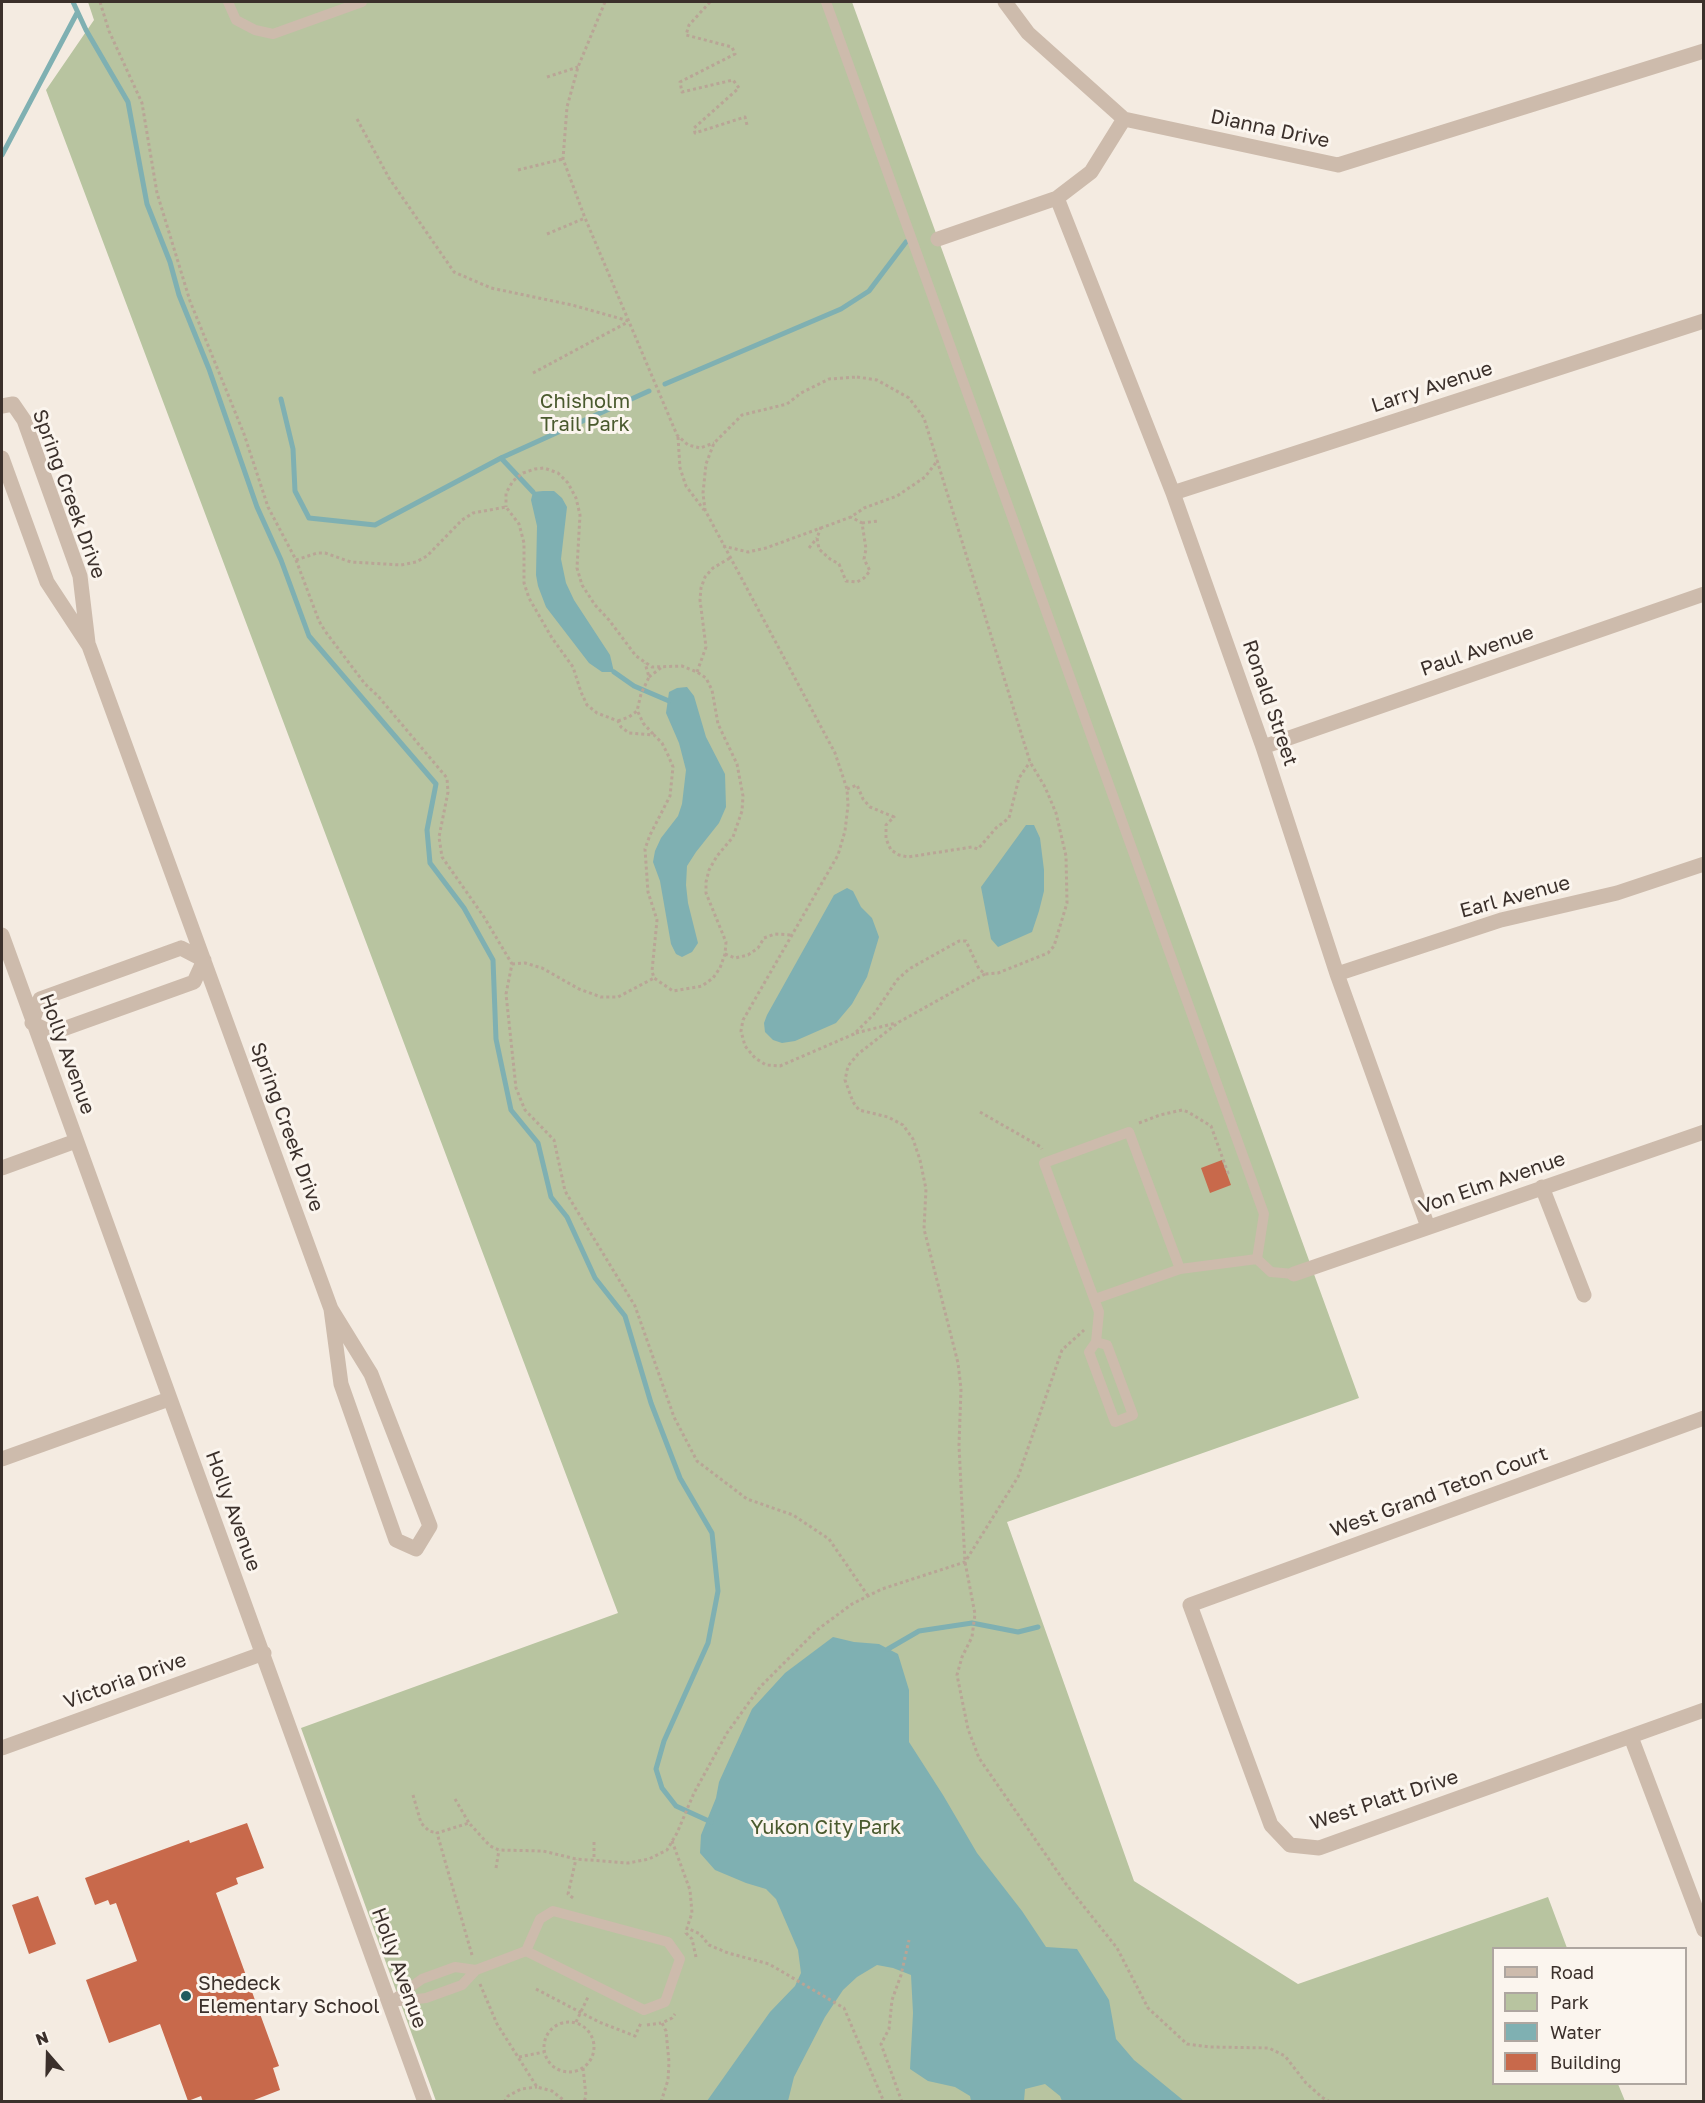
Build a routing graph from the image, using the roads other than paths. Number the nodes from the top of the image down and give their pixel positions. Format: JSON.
{"nodes":[{"id":1,"x":228,"y":2,"type":"edge"},
{"id":2,"x":362,"y":2,"type":"edge"},
{"id":3,"x":826,"y":2,"type":"edge"},
{"id":4,"x":1005,"y":2,"type":"edge"},
{"id":5,"x":1704,"y":51,"type":"edge"},
{"id":6,"x":1124,"y":119,"type":"junction"},
{"id":7,"x":1057,"y":198,"type":"junction"},
{"id":8,"x":938,"y":239,"type":"dead end"},
{"id":9,"x":1704,"y":321,"type":"edge"},
{"id":10,"x":2,"y":406,"type":"edge"},
{"id":11,"x":2,"y":458,"type":"edge"},
{"id":12,"x":1173,"y":493,"type":"junction"},
{"id":13,"x":1704,"y":594,"type":"edge"},
{"id":14,"x":89,"y":646,"type":"junction"},
{"id":15,"x":1263,"y":747,"type":"junction"},
{"id":16,"x":1704,"y":864,"type":"edge"},
{"id":17,"x":2,"y":935,"type":"edge"},
{"id":18,"x":204,"y":960,"type":"junction"},
{"id":19,"x":1337,"y":974,"type":"junction"},
{"id":20,"x":32,"y":1023,"type":"junction"},
{"id":21,"x":1704,"y":1132,"type":"edge"},
{"id":22,"x":76,"y":1141,"type":"junction"},
{"id":23,"x":2,"y":1168,"type":"edge"},
{"id":24,"x":1542,"y":1187,"type":"junction"},
{"id":25,"x":1428,"y":1227,"type":"junction"},
{"id":26,"x":1257,"y":1259,"type":"junction"},
{"id":27,"x":1179,"y":1269,"type":"junction"},
{"id":28,"x":1294,"y":1274,"type":"joint"},
{"id":29,"x":1584,"y":1295,"type":"dead end"},
{"id":30,"x":1095,"y":1299,"type":"junction"},
{"id":31,"x":331,"y":1309,"type":"junction"},
{"id":32,"x":1096,"y":1342,"type":"junction"},
{"id":33,"x":169,"y":1399,"type":"junction"},
{"id":34,"x":1704,"y":1418,"type":"edge"},
{"id":35,"x":2,"y":1459,"type":"edge"},
{"id":36,"x":1190,"y":1605,"type":"joint"},
{"id":37,"x":264,"y":1653,"type":"junction"},
{"id":38,"x":1704,"y":1710,"type":"edge"},
{"id":39,"x":1631,"y":1737,"type":"junction"},
{"id":40,"x":2,"y":1748,"type":"edge"},
{"id":41,"x":1704,"y":1930,"type":"edge"},
{"id":42,"x":526,"y":1951,"type":"junction"},
{"id":43,"x":476,"y":1970,"type":"junction"},
{"id":44,"x":390,"y":2002,"type":"junction"},
{"id":45,"x":425,"y":2102,"type":"edge"}],
"edges":[{"from":1,"to":2,"type":"lane"},
{"from":3,"to":26,"type":"lane"},
{"from":4,"to":6,"type":"street","name":"Dianna Drive"},
{"from":5,"to":6,"type":"street","name":"Dianna Drive"},
{"from":6,"to":7,"type":"street"},
{"from":7,"to":8,"type":"street"},
{"from":7,"to":12,"type":"street","name":"Ronald Street"},
{"from":9,"to":12,"type":"street","name":"Larry Avenue"},
{"from":10,"to":14,"type":"street","name":"Spring Creek Drive"},
{"from":11,"to":14,"type":"street","name":"Spring Creek Drive"},
{"from":12,"to":15,"type":"street","name":"Ronald Street"},
{"from":13,"to":15,"type":"street","name":"Paul Avenue"},
{"from":14,"to":18,"type":"street","name":"Spring Creek Drive"},
{"from":15,"to":19,"type":"street","name":"Ronald Street"},
{"from":16,"to":19,"type":"street","name":"Earl Avenue"},
{"from":17,"to":20,"type":"street","name":"Holly Avenue"},
{"from":18,"to":20,"type":"street"},
{"from":18,"to":20,"type":"street"},
{"from":18,"to":31,"type":"street","name":"Spring Creek Drive"},
{"from":19,"to":25,"type":"street","name":"Ronald Street"},
{"from":20,"to":22,"type":"street","name":"Holly Avenue"},
{"from":21,"to":24,"type":"street","name":"Von Elm Avenue"},
{"from":22,"to":23,"type":"street"},
{"from":22,"to":33,"type":"street","name":"Holly Avenue"},
{"from":24,"to":25,"type":"street","name":"Von Elm Avenue"},
{"from":24,"to":29,"type":"street"},
{"from":25,"to":28,"type":"street","name":"Von Elm Avenue"},
{"from":26,"to":27,"type":"lane"},
{"from":26,"to":28,"type":"lane"},
{"from":27,"to":30,"type":"lane"},
{"from":27,"to":30,"type":"lane"},
{"from":30,"to":32,"type":"lane"},
{"from":31,"to":31,"type":"street","name":"Spring Creek Drive"},
{"from":32,"to":32,"type":"lane"},
{"from":33,"to":35,"type":"street"},
{"from":33,"to":37,"type":"street","name":"Holly Avenue"},
{"from":34,"to":36,"type":"street","name":"West Grand Teton Court"},
{"from":36,"to":39,"type":"street","name":"West Platt Drive"},
{"from":37,"to":40,"type":"street","name":"Victoria Drive"},
{"from":37,"to":44,"type":"street","name":"Holly Avenue"},
{"from":38,"to":39,"type":"street","name":"West Platt Drive"},
{"from":39,"to":41,"type":"street"},
{"from":42,"to":42,"type":"lane"},
{"from":42,"to":43,"type":"lane"},
{"from":43,"to":44,"type":"lane"},
{"from":43,"to":44,"type":"lane"},
{"from":44,"to":45,"type":"street","name":"Holly Avenue"}]}
